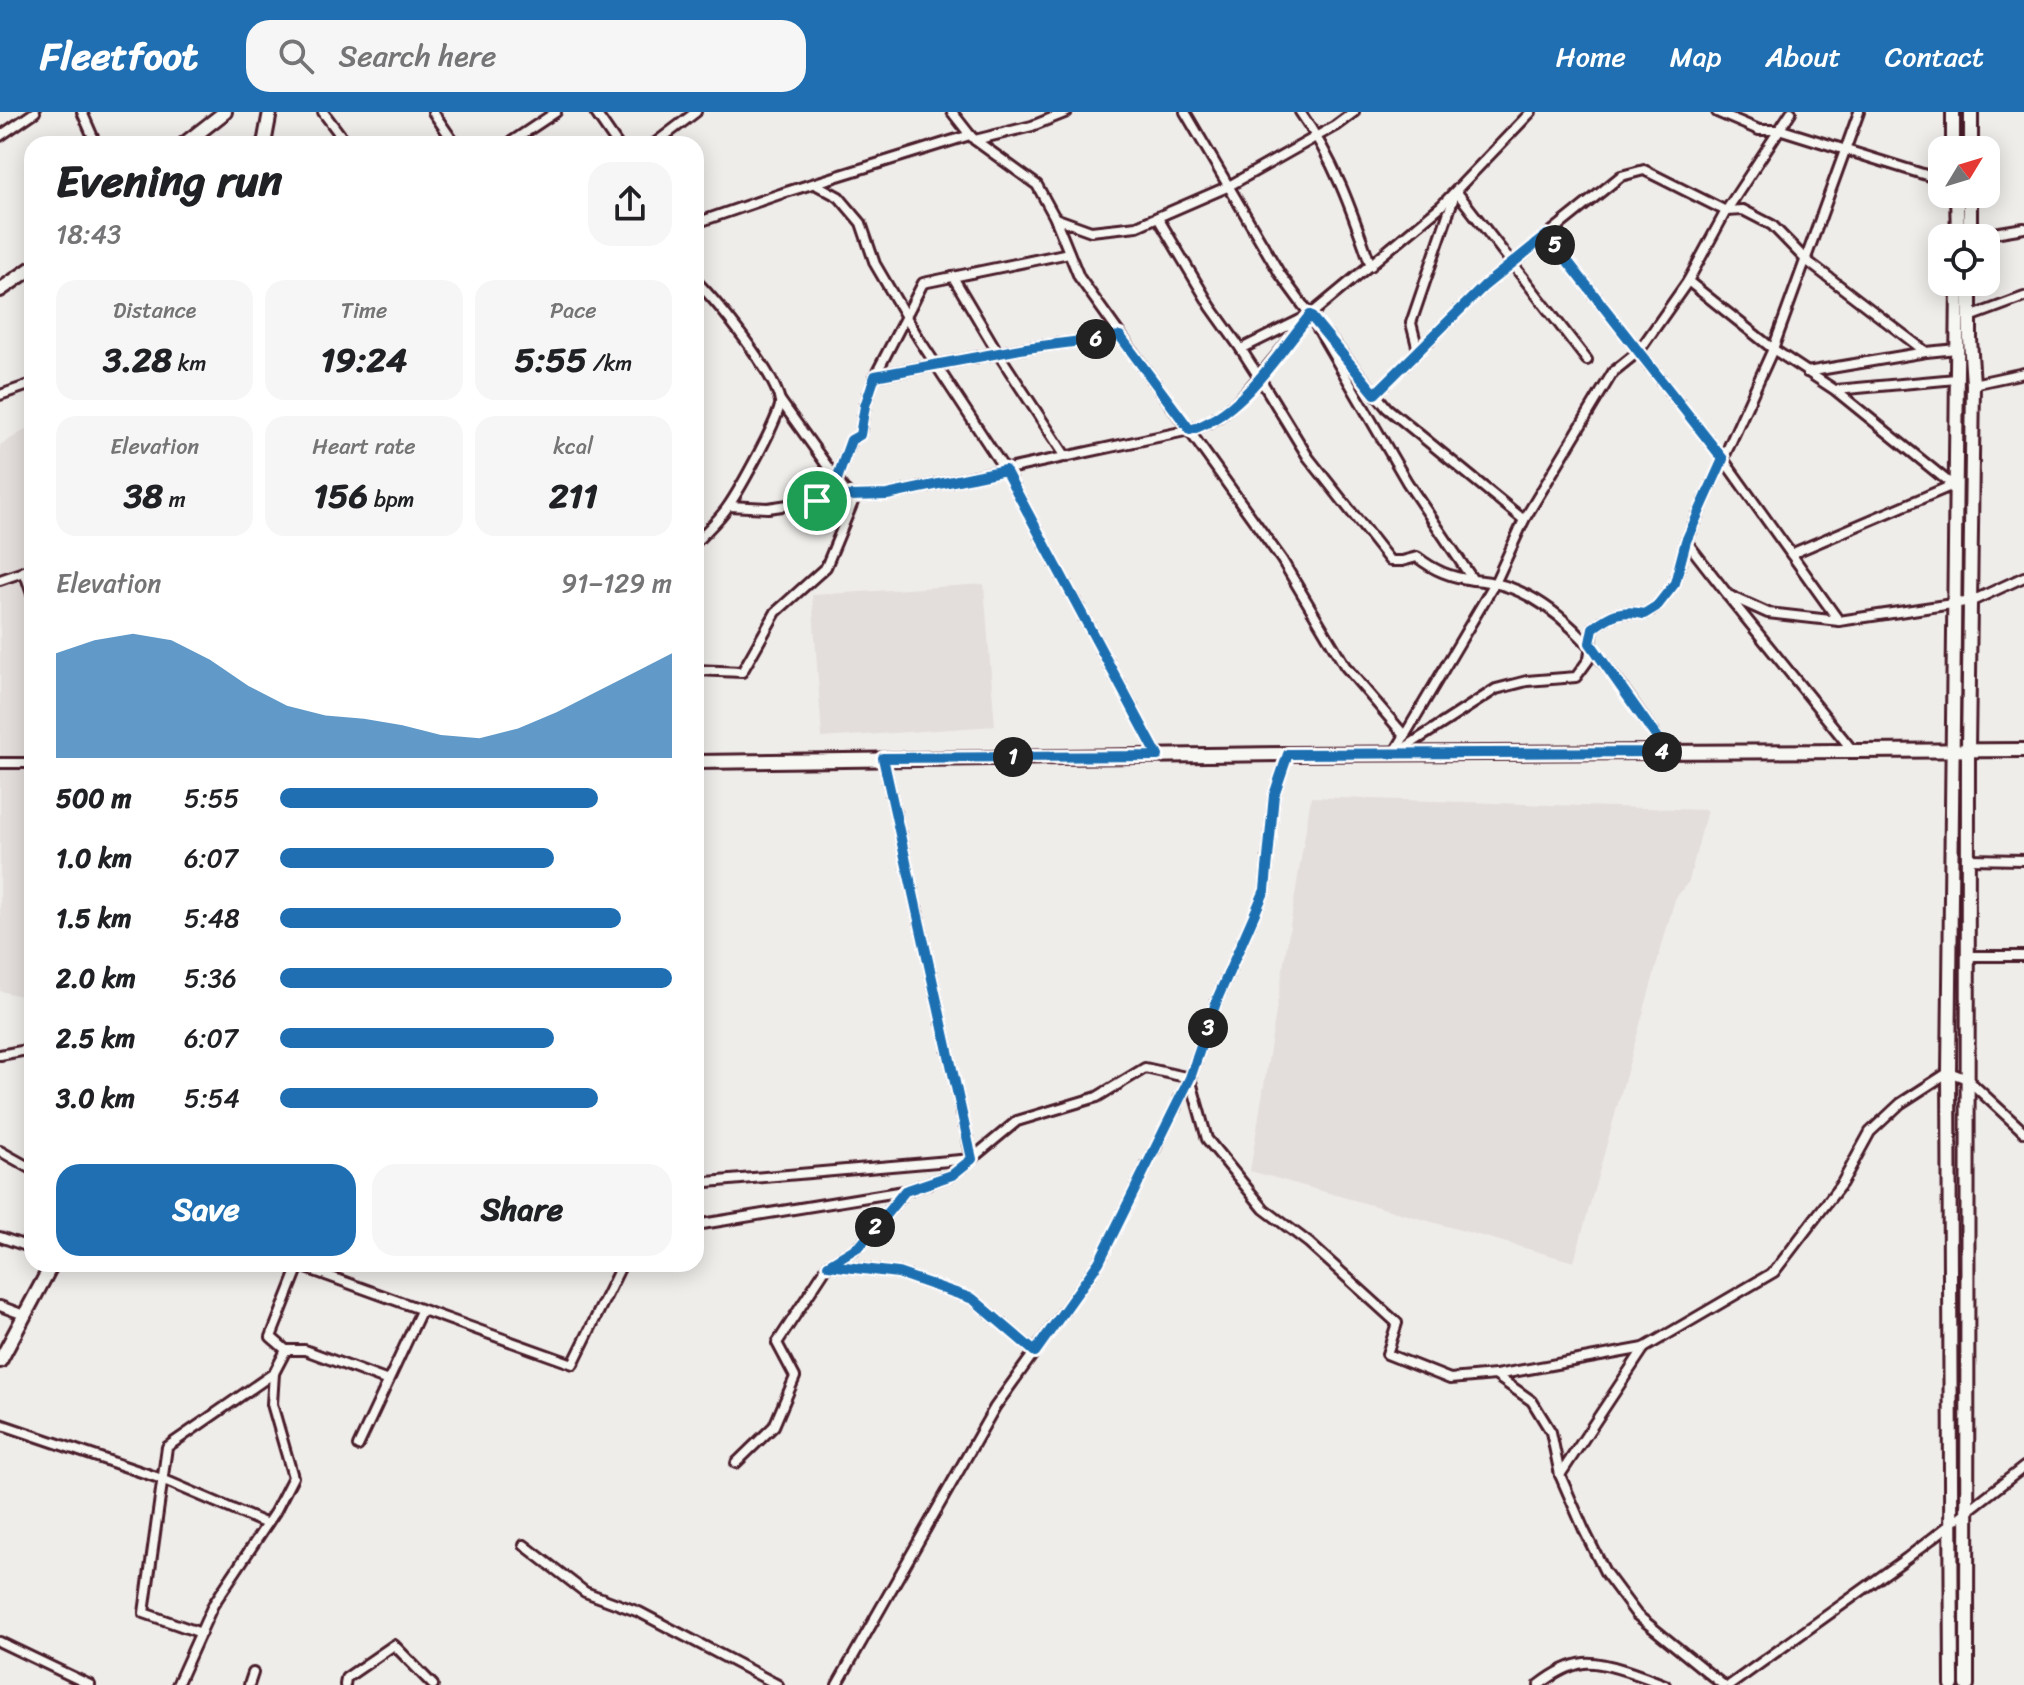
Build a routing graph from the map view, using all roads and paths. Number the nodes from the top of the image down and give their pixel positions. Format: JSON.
{"nodes":[{"id":1,"x":35,"y":112,"type":"edge"},
{"id":2,"x":82,"y":112,"type":"edge"},
{"id":3,"x":225,"y":112,"type":"edge"},
{"id":4,"x":270,"y":112,"type":"edge"},
{"id":5,"x":323,"y":112,"type":"edge"},
{"id":6,"x":433,"y":112,"type":"edge"},
{"id":7,"x":556,"y":112,"type":"edge"},
{"id":8,"x":595,"y":112,"type":"edge"},
{"id":9,"x":696,"y":112,"type":"edge"},
{"id":10,"x":952,"y":112,"type":"edge"},
{"id":11,"x":1067,"y":112,"type":"edge"},
{"id":12,"x":1185,"y":112,"type":"edge"},
{"id":13,"x":1300,"y":112,"type":"edge"},
{"id":14,"x":1354,"y":112,"type":"edge"},
{"id":15,"x":1531,"y":112,"type":"edge"},
{"id":16,"x":1717,"y":112,"type":"edge"},
{"id":17,"x":1791,"y":112,"type":"edge"},
{"id":18,"x":1859,"y":112,"type":"edge"},
{"id":19,"x":1953,"y":112,"type":"edge"},
{"id":20,"x":1971,"y":112,"type":"edge"},
{"id":21,"x":1053,"y":114,"type":"edge"},
{"id":22,"x":1782,"y":130,"type":"junction"},
{"id":23,"x":2,"y":136,"type":"edge"},
{"id":24,"x":92,"y":136,"type":"edge"},
{"id":25,"x":194,"y":136,"type":"edge"},
{"id":26,"x":266,"y":136,"type":"edge"},
{"id":27,"x":341,"y":136,"type":"edge"},
{"id":28,"x":450,"y":136,"type":"edge"},
{"id":29,"x":520,"y":136,"type":"edge"},
{"id":30,"x":612,"y":136,"type":"edge"},
{"id":31,"x":664,"y":136,"type":"edge"},
{"id":32,"x":1953,"y":136,"type":"edge"},
{"id":33,"x":1971,"y":136,"type":"edge"},
{"id":34,"x":1318,"y":137,"type":"junction"},
{"id":35,"x":972,"y":138,"type":"junction"},
{"id":36,"x":1845,"y":151,"type":"junction"},
{"id":37,"x":1928,"y":176,"type":"edge"},
{"id":38,"x":815,"y":184,"type":"junction"},
{"id":39,"x":1227,"y":187,"type":"junction"},
{"id":40,"x":1456,"y":191,"type":"junction"},
{"id":41,"x":1726,"y":211,"type":"junction"},
{"id":42,"x":1055,"y":218,"type":"junction"},
{"id":43,"x":1158,"y":218,"type":"junction"},
{"id":44,"x":704,"y":220,"type":"edge"},
{"id":45,"x":2024,"y":228,"type":"edge"},
{"id":46,"x":2000,"y":232,"type":"edge"},
{"id":47,"x":1547,"y":235,"type":"junction"},
{"id":48,"x":1069,"y":253,"type":"junction"},
{"id":49,"x":1806,"y":260,"type":"junction"},
{"id":50,"x":1512,"y":263,"type":"junction"},
{"id":51,"x":1371,"y":266,"type":"junction"},
{"id":52,"x":24,"y":274,"type":"edge"},
{"id":53,"x":953,"y":277,"type":"junction"},
{"id":54,"x":1688,"y":281,"type":"junction"},
{"id":55,"x":704,"y":289,"type":"edge"},
{"id":56,"x":0,"y":290,"type":"edge"},
{"id":57,"x":1959,"y":296,"type":"edge"},
{"id":58,"x":1970,"y":296,"type":"edge"},
{"id":59,"x":2024,"y":297,"type":"edge"},
{"id":60,"x":1310,"y":315,"type":"junction"},
{"id":61,"x":1970,"y":317,"type":"junction"},
{"id":62,"x":906,"y":318,"type":"junction"},
{"id":63,"x":1120,"y":336,"type":"junction"},
{"id":64,"x":1961,"y":342,"type":"junction"},
{"id":65,"x":1241,"y":349,"type":"junction"},
{"id":66,"x":1773,"y":349,"type":"junction"},
{"id":67,"x":1418,"y":350,"type":"junction"},
{"id":68,"x":1639,"y":351,"type":"junction"},
{"id":69,"x":1926,"y":352,"type":"junction"},
{"id":70,"x":998,"y":353,"type":"junction"},
{"id":71,"x":1587,"y":360,"type":"dead end"},
{"id":72,"x":936,"y":365,"type":"junction"},
{"id":73,"x":1806,"y":373,"type":"junction"},
{"id":74,"x":2024,"y":373,"type":"edge"},
{"id":75,"x":875,"y":376,"type":"junction"},
{"id":76,"x":1259,"y":377,"type":"junction"},
{"id":77,"x":1956,"y":379,"type":"junction"},
{"id":78,"x":1973,"y":384,"type":"junction"},
{"id":79,"x":24,"y":387,"type":"edge"},
{"id":80,"x":1835,"y":390,"type":"junction"},
{"id":81,"x":1375,"y":394,"type":"junction"},
{"id":82,"x":0,"y":395,"type":"edge"},
{"id":83,"x":780,"y":400,"type":"junction"},
{"id":84,"x":1973,"y":411,"type":"junction"},
{"id":85,"x":1956,"y":412,"type":"junction"},
{"id":86,"x":1190,"y":430,"type":"junction"},
{"id":87,"x":1066,"y":457,"type":"junction"},
{"id":88,"x":1723,"y":459,"type":"junction"},
{"id":89,"x":1005,"y":470,"type":"junction"},
{"id":90,"x":837,"y":479,"type":"junction"},
{"id":91,"x":1955,"y":486,"type":"junction"},
{"id":92,"x":849,"y":496,"type":"junction"},
{"id":93,"x":817,"y":501,"type":"junction"},
{"id":94,"x":729,"y":506,"type":"junction"},
{"id":95,"x":1524,"y":520,"type":"junction"},
{"id":96,"x":704,"y":533,"type":"edge"},
{"id":97,"x":1686,"y":541,"type":"junction"},
{"id":98,"x":1791,"y":554,"type":"junction"},
{"id":99,"x":24,"y":571,"type":"edge"},
{"id":100,"x":2024,"y":577,"type":"edge"},
{"id":101,"x":0,"y":580,"type":"edge"},
{"id":102,"x":1473,"y":580,"type":"junction"},
{"id":103,"x":1496,"y":581,"type":"junction"},
{"id":104,"x":1728,"y":595,"type":"junction"},
{"id":105,"x":1972,"y":601,"type":"junction"},
{"id":106,"x":1953,"y":603,"type":"junction"},
{"id":107,"x":1839,"y":621,"type":"junction"},
{"id":108,"x":1590,"y":643,"type":"junction"},
{"id":109,"x":704,"y":670,"type":"edge"},
{"id":110,"x":1405,"y":736,"type":"junction"},
{"id":111,"x":1953,"y":750,"type":"junction"},
{"id":112,"x":1968,"y":750,"type":"junction"},
{"id":113,"x":2024,"y":750,"type":"edge"},
{"id":114,"x":1853,"y":751,"type":"junction"},
{"id":115,"x":1667,"y":752,"type":"junction"},
{"id":116,"x":1288,"y":754,"type":"junction"},
{"id":117,"x":1394,"y":755,"type":"junction"},
{"id":118,"x":1158,"y":756,"type":"junction"},
{"id":119,"x":883,"y":758,"type":"junction"},
{"id":120,"x":704,"y":762,"type":"edge"},
{"id":121,"x":0,"y":763,"type":"edge"},
{"id":122,"x":24,"y":763,"type":"edge"},
{"id":123,"x":1968,"y":859,"type":"junction"},
{"id":124,"x":2024,"y":860,"type":"edge"},
{"id":125,"x":1967,"y":956,"type":"junction"},
{"id":126,"x":2024,"y":956,"type":"edge"},
{"id":127,"x":24,"y":1050,"type":"edge"},
{"id":128,"x":0,"y":1055,"type":"edge"},
{"id":129,"x":1949,"y":1072,"type":"junction"},
{"id":130,"x":1190,"y":1078,"type":"junction"},
{"id":131,"x":1967,"y":1079,"type":"junction"},
{"id":132,"x":2024,"y":1132,"type":"edge"},
{"id":133,"x":0,"y":1151,"type":"edge"},
{"id":134,"x":972,"y":1159,"type":"junction"},
{"id":135,"x":24,"y":1164,"type":"edge"},
{"id":136,"x":704,"y":1182,"type":"edge"},
{"id":137,"x":905,"y":1191,"type":"junction"},
{"id":138,"x":704,"y":1224,"type":"edge"},
{"id":139,"x":0,"y":1237,"type":"edge"},
{"id":140,"x":24,"y":1245,"type":"edge"},
{"id":141,"x":828,"y":1265,"type":"junction"},
{"id":142,"x":48,"y":1272,"type":"edge"},
{"id":143,"x":294,"y":1272,"type":"edge"},
{"id":144,"x":315,"y":1272,"type":"edge"},
{"id":145,"x":618,"y":1272,"type":"edge"},
{"id":146,"x":1950,"y":1303,"type":"junction"},
{"id":147,"x":1966,"y":1303,"type":"junction"},
{"id":148,"x":0,"y":1306,"type":"edge"},
{"id":149,"x":421,"y":1311,"type":"junction"},
{"id":150,"x":24,"y":1315,"type":"junction"},
{"id":151,"x":1644,"y":1348,"type":"junction"},
{"id":152,"x":286,"y":1350,"type":"junction"},
{"id":153,"x":1035,"y":1352,"type":"junction"},
{"id":154,"x":0,"y":1361,"type":"edge"},
{"id":155,"x":274,"y":1373,"type":"junction"},
{"id":156,"x":1495,"y":1375,"type":"junction"},
{"id":157,"x":388,"y":1381,"type":"junction"},
{"id":158,"x":0,"y":1424,"type":"edge"},
{"id":159,"x":358,"y":1446,"type":"dead end"},
{"id":160,"x":736,"y":1463,"type":"dead end"},
{"id":161,"x":2024,"y":1467,"type":"edge"},
{"id":162,"x":1560,"y":1475,"type":"junction"},
{"id":163,"x":162,"y":1479,"type":"junction"},
{"id":164,"x":1967,"y":1513,"type":"junction"},
{"id":165,"x":267,"y":1524,"type":"junction"},
{"id":166,"x":1951,"y":1525,"type":"junction"},
{"id":167,"x":524,"y":1545,"type":"dead end"},
{"id":168,"x":201,"y":1633,"type":"junction"},
{"id":169,"x":0,"y":1642,"type":"edge"},
{"id":170,"x":253,"y":1673,"type":"dead end"},
{"id":171,"x":90,"y":1685,"type":"edge"},
{"id":172,"x":177,"y":1685,"type":"edge"},
{"id":173,"x":249,"y":1685,"type":"edge"},
{"id":174,"x":345,"y":1685,"type":"edge"},
{"id":175,"x":433,"y":1685,"type":"edge"},
{"id":176,"x":778,"y":1685,"type":"edge"},
{"id":177,"x":837,"y":1685,"type":"edge"},
{"id":178,"x":1539,"y":1685,"type":"edge"},
{"id":179,"x":1665,"y":1685,"type":"edge"},
{"id":180,"x":1723,"y":1685,"type":"edge"},
{"id":181,"x":1730,"y":1685,"type":"edge"},
{"id":182,"x":1952,"y":1685,"type":"edge"},
{"id":183,"x":1967,"y":1685,"type":"edge"}],
"edges":[{"from":1,"to":23,"type":"street"},
{"from":2,"to":24,"type":"street"},
{"from":3,"to":25,"type":"street"},
{"from":4,"to":26,"type":"street"},
{"from":5,"to":27,"type":"street"},
{"from":6,"to":28,"type":"street"},
{"from":7,"to":29,"type":"street"},
{"from":8,"to":30,"type":"street"},
{"from":9,"to":31,"type":"street"},
{"from":10,"to":35,"type":"street"},
{"from":11,"to":21,"type":"street"},
{"from":12,"to":39,"type":"street"},
{"from":13,"to":34,"type":"street"},
{"from":14,"to":34,"type":"street"},
{"from":15,"to":40,"type":"street"},
{"from":16,"to":22,"type":"street"},
{"from":17,"to":22,"type":"street"},
{"from":18,"to":36,"type":"street"},
{"from":19,"to":32,"type":"street"},
{"from":20,"to":33,"type":"street"},
{"from":21,"to":35,"type":"street"},
{"from":22,"to":36,"type":"street"},
{"from":22,"to":41,"type":"street"},
{"from":34,"to":39,"type":"street"},
{"from":34,"to":51,"type":"street"},
{"from":35,"to":38,"type":"street"},
{"from":35,"to":42,"type":"street"},
{"from":36,"to":37,"type":"street"},
{"from":36,"to":49,"type":"street"},
{"from":38,"to":44,"type":"street"},
{"from":38,"to":62,"type":"street"},
{"from":39,"to":43,"type":"street"},
{"from":39,"to":60,"type":"street"},
{"from":40,"to":50,"type":"street"},
{"from":40,"to":51,"type":"street"},
{"from":40,"to":67,"type":"street"},
{"from":41,"to":47,"type":"street"},
{"from":41,"to":49,"type":"street"},
{"from":41,"to":54,"type":"street"},
{"from":42,"to":43,"type":"street"},
{"from":42,"to":48,"type":"street"},
{"from":43,"to":65,"type":"street"},
{"from":45,"to":46,"type":"street"},
{"from":47,"to":50,"type":"street"},
{"from":47,"to":68,"type":"street"},
{"from":48,"to":53,"type":"street"},
{"from":48,"to":63,"type":"street"},
{"from":49,"to":66,"type":"street"},
{"from":49,"to":69,"type":"street"},
{"from":50,"to":67,"type":"street"},
{"from":50,"to":71,"type":"street"},
{"from":51,"to":60,"type":"street"},
{"from":52,"to":56,"type":"street"},
{"from":53,"to":62,"type":"street"},
{"from":53,"to":70,"type":"street"},
{"from":54,"to":66,"type":"street"},
{"from":54,"to":68,"type":"street"},
{"from":55,"to":83,"type":"street"},
{"from":57,"to":64,"type":"street"},
{"from":58,"to":61,"type":"street"},
{"from":59,"to":61,"type":"street"},
{"from":60,"to":65,"type":"street"},
{"from":60,"to":76,"type":"street"},
{"from":60,"to":81,"type":"street"},
{"from":60,"to":102,"type":"street"},
{"from":61,"to":64,"type":"street"},
{"from":62,"to":72,"type":"street"},
{"from":62,"to":75,"type":"street"},
{"from":63,"to":70,"type":"street"},
{"from":63,"to":86,"type":"street"},
{"from":64,"to":69,"type":"street"},
{"from":64,"to":77,"type":"street"},
{"from":64,"to":78,"type":"street"},
{"from":65,"to":76,"type":"street"},
{"from":66,"to":73,"type":"street"},
{"from":66,"to":88,"type":"street"},
{"from":67,"to":81,"type":"street"},
{"from":68,"to":88,"type":"street"},
{"from":68,"to":95,"type":"street"},
{"from":69,"to":73,"type":"street"},
{"from":70,"to":72,"type":"street"},
{"from":70,"to":87,"type":"street"},
{"from":72,"to":75,"type":"street"},
{"from":72,"to":89,"type":"street"},
{"from":73,"to":80,"type":"street"},
{"from":74,"to":78,"type":"street"},
{"from":75,"to":90,"type":"street"},
{"from":76,"to":86,"type":"street"},
{"from":76,"to":102,"type":"street"},
{"from":77,"to":80,"type":"street"},
{"from":77,"to":85,"type":"street"},
{"from":78,"to":84,"type":"street"},
{"from":79,"to":82,"type":"street"},
{"from":80,"to":91,"type":"street"},
{"from":81,"to":95,"type":"street"},
{"from":83,"to":90,"type":"street"},
{"from":83,"to":94,"type":"street"},
{"from":84,"to":85,"type":"street"},
{"from":84,"to":105,"type":"street"},
{"from":85,"to":91,"type":"street"},
{"from":86,"to":87,"type":"street"},
{"from":86,"to":110,"type":"street"},
{"from":87,"to":89,"type":"street"},
{"from":88,"to":97,"type":"street"},
{"from":88,"to":98,"type":"street"},
{"from":89,"to":92,"type":"street"},
{"from":89,"to":118,"type":"street"},
{"from":90,"to":92,"type":"street"},
{"from":90,"to":93,"type":"street"},
{"from":91,"to":98,"type":"street"},
{"from":91,"to":106,"type":"street"},
{"from":92,"to":93,"type":"street"},
{"from":92,"to":109,"type":"street"},
{"from":93,"to":94,"type":"street"},
{"from":94,"to":96,"type":"street"},
{"from":95,"to":103,"type":"street"},
{"from":97,"to":104,"type":"street"},
{"from":97,"to":108,"type":"street"},
{"from":98,"to":107,"type":"street"},
{"from":99,"to":101,"type":"street"},
{"from":100,"to":105,"type":"street"},
{"from":102,"to":103,"type":"street"},
{"from":103,"to":108,"type":"street"},
{"from":103,"to":110,"type":"street"},
{"from":104,"to":107,"type":"street"},
{"from":104,"to":114,"type":"street"},
{"from":105,"to":106,"type":"street"},
{"from":105,"to":112,"type":"street"},
{"from":106,"to":107,"type":"street"},
{"from":106,"to":111,"type":"street"},
{"from":108,"to":115,"type":"street"},
{"from":108,"to":117,"type":"street"},
{"from":110,"to":117,"type":"street"},
{"from":111,"to":112,"type":"street"},
{"from":111,"to":114,"type":"street"},
{"from":111,"to":129,"type":"street"},
{"from":112,"to":113,"type":"street"},
{"from":112,"to":123,"type":"street"},
{"from":114,"to":115,"type":"street"},
{"from":115,"to":117,"type":"street"},
{"from":116,"to":117,"type":"street"},
{"from":116,"to":118,"type":"street"},
{"from":116,"to":130,"type":"street"},
{"from":118,"to":119,"type":"street"},
{"from":119,"to":120,"type":"street"},
{"from":119,"to":134,"type":"street"},
{"from":121,"to":122,"type":"street"},
{"from":123,"to":124,"type":"street"},
{"from":123,"to":125,"type":"street"},
{"from":125,"to":126,"type":"street"},
{"from":125,"to":131,"type":"street"},
{"from":127,"to":128,"type":"street"},
{"from":129,"to":131,"type":"street"},
{"from":129,"to":146,"type":"street"},
{"from":129,"to":151,"type":"street"},
{"from":130,"to":134,"type":"street"},
{"from":130,"to":153,"type":"street"},
{"from":130,"to":156,"type":"street"},
{"from":131,"to":132,"type":"street"},
{"from":131,"to":147,"type":"street"},
{"from":133,"to":135,"type":"street"},
{"from":134,"to":136,"type":"street"},
{"from":134,"to":137,"type":"street"},
{"from":137,"to":138,"type":"street"},
{"from":137,"to":141,"type":"street"},
{"from":139,"to":140,"type":"street"},
{"from":141,"to":153,"type":"street"},
{"from":141,"to":160,"type":"street"},
{"from":142,"to":150,"type":"street"},
{"from":143,"to":152,"type":"street"},
{"from":144,"to":149,"type":"street"},
{"from":145,"to":149,"type":"street"},
{"from":146,"to":147,"type":"street"},
{"from":146,"to":166,"type":"street"},
{"from":147,"to":164,"type":"street"},
{"from":148,"to":150,"type":"street"},
{"from":149,"to":157,"type":"street"},
{"from":150,"to":154,"type":"street"},
{"from":151,"to":156,"type":"street"},
{"from":151,"to":162,"type":"street"},
{"from":152,"to":155,"type":"street"},
{"from":152,"to":157,"type":"street"},
{"from":153,"to":177,"type":"street"},
{"from":155,"to":163,"type":"street"},
{"from":155,"to":165,"type":"street"},
{"from":156,"to":162,"type":"street"},
{"from":157,"to":159,"type":"street"},
{"from":158,"to":163,"type":"street"},
{"from":161,"to":164,"type":"street"},
{"from":162,"to":180,"type":"street"},
{"from":163,"to":165,"type":"street"},
{"from":163,"to":168,"type":"street"},
{"from":164,"to":166,"type":"street"},
{"from":164,"to":183,"type":"street"},
{"from":165,"to":168,"type":"street"},
{"from":166,"to":181,"type":"street"},
{"from":166,"to":182,"type":"street"},
{"from":167,"to":176,"type":"street"},
{"from":168,"to":172,"type":"street"},
{"from":169,"to":171,"type":"street"},
{"from":170,"to":173,"type":"street"},
{"from":174,"to":175,"type":"street"},
{"from":178,"to":179,"type":"street"}]}
